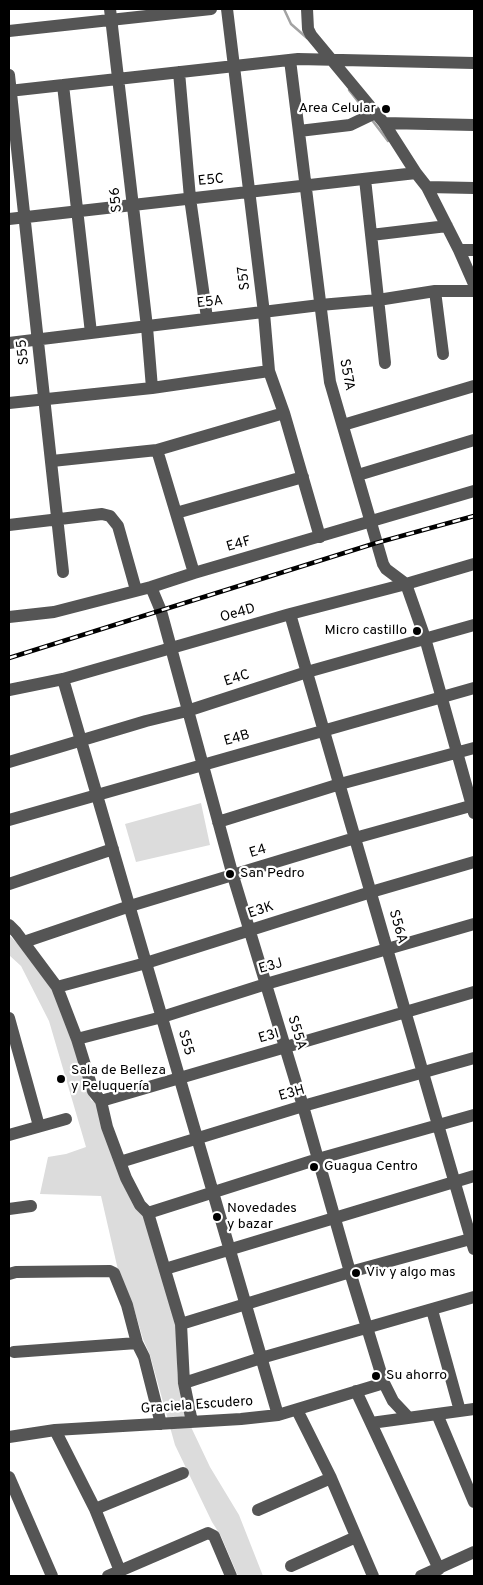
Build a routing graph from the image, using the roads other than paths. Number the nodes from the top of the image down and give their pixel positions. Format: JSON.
{"nodes":[{"id":1,"x":211,"y":9,"type":"edge"},
{"id":2,"x":227,"y":9,"type":"edge"},
{"id":3,"x":307,"y":9,"type":"edge"},
{"id":4,"x":111,"y":15,"type":"edge"},
{"id":5,"x":9,"y":30,"type":"edge"},
{"id":6,"x":316,"y":42,"type":"junction"},
{"id":7,"x":294,"y":60,"type":"junction"},
{"id":8,"x":331,"y":60,"type":"junction"},
{"id":9,"x":474,"y":63,"type":"edge"},
{"id":10,"x":234,"y":66,"type":"junction"},
{"id":11,"x":178,"y":72,"type":"junction"},
{"id":12,"x":9,"y":75,"type":"edge"},
{"id":13,"x":119,"y":79,"type":"junction"},
{"id":14,"x":63,"y":85,"type":"junction"},
{"id":15,"x":9,"y":91,"type":"edge"},
{"id":16,"x":375,"y":113,"type":"junction"},
{"id":17,"x":384,"y":123,"type":"junction"},
{"id":18,"x":474,"y":125,"type":"edge"},
{"id":19,"x":299,"y":131,"type":"junction"},
{"id":20,"x":416,"y":173,"type":"junction"},
{"id":21,"x":365,"y":179,"type":"junction"},
{"id":22,"x":306,"y":186,"type":"junction"},
{"id":23,"x":427,"y":187,"type":"junction"},
{"id":24,"x":474,"y":188,"type":"edge"},
{"id":25,"x":250,"y":192,"type":"junction"},
{"id":26,"x":190,"y":198,"type":"junction"},
{"id":27,"x":132,"y":205,"type":"junction"},
{"id":28,"x":77,"y":211,"type":"junction"},
{"id":29,"x":24,"y":217,"type":"junction"},
{"id":30,"x":9,"y":219,"type":"edge"},
{"id":31,"x":447,"y":226,"type":"junction"},
{"id":32,"x":371,"y":235,"type":"junction"},
{"id":33,"x":459,"y":250,"type":"junction"},
{"id":34,"x":474,"y":250,"type":"edge"},
{"id":35,"x":474,"y":284,"type":"edge"},
{"id":36,"x":474,"y":291,"type":"edge"},
{"id":37,"x":435,"y":292,"type":"junction"},
{"id":38,"x":378,"y":300,"type":"junction"},
{"id":39,"x":320,"y":305,"type":"junction"},
{"id":40,"x":264,"y":313,"type":"junction"},
{"id":41,"x":207,"y":318,"type":"junction"},
{"id":42,"x":147,"y":327,"type":"junction"},
{"id":43,"x":91,"y":333,"type":"junction"},
{"id":44,"x":38,"y":339,"type":"junction"},
{"id":45,"x":9,"y":343,"type":"edge"},
{"id":46,"x":443,"y":354,"type":"dead end"},
{"id":47,"x":385,"y":363,"type":"dead end"},
{"id":48,"x":270,"y":370,"type":"junction"},
{"id":49,"x":474,"y":386,"type":"edge"},
{"id":50,"x":152,"y":388,"type":"junction"},
{"id":51,"x":45,"y":399,"type":"junction"},
{"id":52,"x":9,"y":404,"type":"edge"},
{"id":53,"x":284,"y":413,"type":"junction"},
{"id":54,"x":342,"y":425,"type":"junction"},
{"id":55,"x":474,"y":440,"type":"edge"},
{"id":56,"x":157,"y":450,"type":"junction"},
{"id":57,"x":52,"y":462,"type":"junction"},
{"id":58,"x":358,"y":475,"type":"junction"},
{"id":59,"x":303,"y":477,"type":"junction"},
{"id":60,"x":474,"y":491,"type":"edge"},
{"id":61,"x":176,"y":513,"type":"junction"},
{"id":62,"x":57,"y":519,"type":"junction"},
{"id":63,"x":370,"y":522,"type":"junction"},
{"id":64,"x":9,"y":525,"type":"edge"},
{"id":65,"x":320,"y":537,"type":"junction"},
{"id":66,"x":474,"y":564,"type":"edge"},
{"id":67,"x":63,"y":572,"type":"dead end"},
{"id":68,"x":194,"y":573,"type":"junction"},
{"id":69,"x":406,"y":584,"type":"junction"},
{"id":70,"x":151,"y":587,"type":"junction"},
{"id":71,"x":136,"y":590,"type":"junction"},
{"id":72,"x":290,"y":614,"type":"junction"},
{"id":73,"x":9,"y":617,"type":"edge"},
{"id":74,"x":474,"y":625,"type":"edge"},
{"id":75,"x":425,"y":638,"type":"junction"},
{"id":76,"x":170,"y":649,"type":"junction"},
{"id":77,"x":307,"y":672,"type":"junction"},
{"id":78,"x":63,"y":679,"type":"junction"},
{"id":79,"x":474,"y":688,"type":"edge"},
{"id":80,"x":9,"y":690,"type":"edge"},
{"id":81,"x":442,"y":697,"type":"junction"},
{"id":82,"x":187,"y":711,"type":"junction"},
{"id":83,"x":324,"y":730,"type":"junction"},
{"id":84,"x":82,"y":740,"type":"junction"},
{"id":85,"x":474,"y":748,"type":"edge"},
{"id":86,"x":458,"y":752,"type":"junction"},
{"id":87,"x":9,"y":762,"type":"edge"},
{"id":88,"x":202,"y":765,"type":"junction"},
{"id":89,"x":340,"y":784,"type":"junction"},
{"id":90,"x":97,"y":794,"type":"junction"},
{"id":91,"x":473,"y":808,"type":"edge"},
{"id":92,"x":9,"y":820,"type":"edge"},
{"id":93,"x":218,"y":822,"type":"junction"},
{"id":94,"x":356,"y":838,"type":"junction"},
{"id":95,"x":113,"y":849,"type":"junction"},
{"id":96,"x":474,"y":862,"type":"edge"},
{"id":97,"x":233,"y":876,"type":"junction"},
{"id":98,"x":9,"y":884,"type":"edge"},
{"id":99,"x":371,"y":892,"type":"junction"},
{"id":100,"x":130,"y":906,"type":"junction"},
{"id":101,"x":9,"y":924,"type":"edge"},
{"id":102,"x":474,"y":924,"type":"edge"},
{"id":103,"x":251,"y":931,"type":"junction"},
{"id":104,"x":24,"y":942,"type":"junction"},
{"id":105,"x":388,"y":949,"type":"junction"},
{"id":106,"x":146,"y":963,"type":"junction"},
{"id":107,"x":266,"y":984,"type":"junction"},
{"id":108,"x":57,"y":987,"type":"junction"},
{"id":109,"x":474,"y":992,"type":"edge"},
{"id":110,"x":406,"y":1012,"type":"junction"},
{"id":111,"x":162,"y":1016,"type":"junction"},
{"id":112,"x":9,"y":1018,"type":"edge"},
{"id":113,"x":77,"y":1039,"type":"junction"},
{"id":114,"x":285,"y":1048,"type":"junction"},
{"id":115,"x":474,"y":1058,"type":"edge"},
{"id":116,"x":423,"y":1072,"type":"junction"},
{"id":117,"x":179,"y":1078,"type":"junction"},
{"id":118,"x":101,"y":1101,"type":"junction"},
{"id":119,"x":303,"y":1106,"type":"junction"},
{"id":120,"x":474,"y":1115,"type":"edge"},
{"id":121,"x":66,"y":1119,"type":"dead end"},
{"id":122,"x":439,"y":1125,"type":"junction"},
{"id":123,"x":39,"y":1126,"type":"junction"},
{"id":124,"x":9,"y":1134,"type":"edge"},
{"id":125,"x":197,"y":1137,"type":"junction"},
{"id":126,"x":318,"y":1159,"type":"junction"},
{"id":127,"x":120,"y":1162,"type":"junction"},
{"id":128,"x":474,"y":1176,"type":"edge"},
{"id":129,"x":455,"y":1182,"type":"junction"},
{"id":130,"x":213,"y":1192,"type":"junction"},
{"id":131,"x":31,"y":1206,"type":"dead end"},
{"id":132,"x":9,"y":1209,"type":"edge"},
{"id":133,"x":148,"y":1213,"type":"junction"},
{"id":134,"x":334,"y":1218,"type":"junction"},
{"id":135,"x":473,"y":1242,"type":"edge"},
{"id":136,"x":230,"y":1249,"type":"junction"},
{"id":137,"x":165,"y":1269,"type":"junction"},
{"id":138,"x":350,"y":1272,"type":"junction"},
{"id":139,"x":9,"y":1274,"type":"edge"},
{"id":140,"x":474,"y":1297,"type":"edge"},
{"id":141,"x":246,"y":1304,"type":"junction"},
{"id":142,"x":432,"y":1310,"type":"junction"},
{"id":143,"x":181,"y":1324,"type":"junction"},
{"id":144,"x":368,"y":1328,"type":"junction"},
{"id":145,"x":137,"y":1343,"type":"junction"},
{"id":146,"x":14,"y":1352,"type":"dead end"},
{"id":147,"x":262,"y":1358,"type":"junction"},
{"id":148,"x":184,"y":1383,"type":"junction"},
{"id":149,"x":384,"y":1383,"type":"junction"},
{"id":150,"x":356,"y":1391,"type":"junction"},
{"id":151,"x":474,"y":1409,"type":"edge"},
{"id":152,"x":297,"y":1410,"type":"junction"},
{"id":153,"x":460,"y":1411,"type":"junction"},
{"id":154,"x":437,"y":1414,"type":"junction"},
{"id":155,"x":278,"y":1415,"type":"junction"},
{"id":156,"x":409,"y":1418,"type":"junction"},
{"id":157,"x":192,"y":1422,"type":"junction"},
{"id":158,"x":371,"y":1423,"type":"junction"},
{"id":159,"x":161,"y":1424,"type":"junction"},
{"id":160,"x":55,"y":1430,"type":"junction"},
{"id":161,"x":9,"y":1437,"type":"edge"},
{"id":162,"x":183,"y":1473,"type":"dead end"},
{"id":163,"x":9,"y":1478,"type":"edge"},
{"id":164,"x":331,"y":1478,"type":"junction"},
{"id":165,"x":474,"y":1502,"type":"edge"},
{"id":166,"x":95,"y":1509,"type":"junction"},
{"id":167,"x":258,"y":1510,"type":"dead end"},
{"id":168,"x":356,"y":1537,"type":"junction"},
{"id":169,"x":474,"y":1552,"type":"edge"},
{"id":170,"x":291,"y":1566,"type":"dead end"},
{"id":171,"x":439,"y":1568,"type":"junction"},
{"id":172,"x":120,"y":1571,"type":"junction"},
{"id":173,"x":52,"y":1576,"type":"edge"},
{"id":174,"x":108,"y":1576,"type":"edge"},
{"id":175,"x":230,"y":1576,"type":"edge"},
{"id":176,"x":373,"y":1576,"type":"edge"},
{"id":177,"x":421,"y":1576,"type":"edge"}],
"edges":[{"from":1,"to":4,"type":"street"},
{"from":2,"to":10,"type":"street","name":"S57"},
{"from":3,"to":6,"type":"street"},
{"from":4,"to":5,"type":"street"},
{"from":4,"to":13,"type":"street","name":"S56"},
{"from":6,"to":7,"type":"street"},
{"from":6,"to":8,"type":"street"},
{"from":7,"to":8,"type":"street"},
{"from":7,"to":10,"type":"street"},
{"from":7,"to":19,"type":"street","name":"S57A"},
{"from":8,"to":9,"type":"street"},
{"from":8,"to":16,"type":"street"},
{"from":10,"to":11,"type":"street"},
{"from":10,"to":25,"type":"street","name":"S57"},
{"from":11,"to":13,"type":"street"},
{"from":11,"to":26,"type":"street"},
{"from":12,"to":15,"type":"street","name":"S55"},
{"from":13,"to":14,"type":"street"},
{"from":13,"to":27,"type":"street","name":"S56"},
{"from":14,"to":15,"type":"street"},
{"from":14,"to":28,"type":"street"},
{"from":15,"to":29,"type":"street","name":"S55"},
{"from":16,"to":17,"type":"street"},
{"from":16,"to":19,"type":"street"},
{"from":17,"to":18,"type":"street"},
{"from":17,"to":20,"type":"street"},
{"from":19,"to":22,"type":"street","name":"S57A"},
{"from":20,"to":21,"type":"street","name":"E5C"},
{"from":20,"to":23,"type":"street"},
{"from":21,"to":22,"type":"street","name":"E5C"},
{"from":21,"to":32,"type":"street"},
{"from":22,"to":25,"type":"street","name":"E5C"},
{"from":22,"to":39,"type":"street","name":"S57A"},
{"from":23,"to":24,"type":"street"},
{"from":23,"to":31,"type":"street"},
{"from":25,"to":26,"type":"street","name":"E5C"},
{"from":25,"to":40,"type":"street","name":"S57"},
{"from":26,"to":27,"type":"street","name":"E5C"},
{"from":26,"to":41,"type":"street"},
{"from":27,"to":28,"type":"street","name":"E5C"},
{"from":27,"to":42,"type":"street","name":"S56"},
{"from":28,"to":29,"type":"street","name":"E5C"},
{"from":28,"to":43,"type":"street"},
{"from":29,"to":30,"type":"street","name":"E5C"},
{"from":29,"to":44,"type":"street","name":"S55"},
{"from":31,"to":32,"type":"street"},
{"from":31,"to":33,"type":"street"},
{"from":32,"to":38,"type":"street"},
{"from":33,"to":34,"type":"street"},
{"from":33,"to":35,"type":"street"},
{"from":36,"to":37,"type":"street","name":"E5A"},
{"from":37,"to":38,"type":"street","name":"E5A"},
{"from":37,"to":46,"type":"street"},
{"from":38,"to":39,"type":"street","name":"E5A"},
{"from":38,"to":47,"type":"street"},
{"from":39,"to":40,"type":"street","name":"E5A"},
{"from":39,"to":54,"type":"street","name":"S57A"},
{"from":40,"to":41,"type":"street","name":"E5A"},
{"from":40,"to":48,"type":"street","name":"S57"},
{"from":41,"to":42,"type":"street","name":"E5A"},
{"from":42,"to":43,"type":"street","name":"E5A"},
{"from":42,"to":50,"type":"street","name":"S56"},
{"from":43,"to":44,"type":"street","name":"E5A"},
{"from":44,"to":45,"type":"street","name":"E5A"},
{"from":44,"to":51,"type":"street","name":"S55"},
{"from":48,"to":50,"type":"street"},
{"from":48,"to":53,"type":"street","name":"S57"},
{"from":49,"to":54,"type":"street"},
{"from":50,"to":51,"type":"street"},
{"from":51,"to":52,"type":"street"},
{"from":51,"to":57,"type":"street","name":"S55"},
{"from":53,"to":56,"type":"street"},
{"from":53,"to":59,"type":"street","name":"S57"},
{"from":54,"to":58,"type":"street","name":"S57A"},
{"from":55,"to":58,"type":"street"},
{"from":56,"to":57,"type":"street"},
{"from":56,"to":61,"type":"street"},
{"from":57,"to":62,"type":"street","name":"S55"},
{"from":58,"to":63,"type":"street","name":"S57A"},
{"from":59,"to":61,"type":"street"},
{"from":59,"to":65,"type":"street","name":"S57"},
{"from":60,"to":63,"type":"street","name":"E4F"},
{"from":61,"to":68,"type":"street"},
{"from":62,"to":64,"type":"street"},
{"from":62,"to":67,"type":"street","name":"S55"},
{"from":62,"to":71,"type":"street"},
{"from":63,"to":65,"type":"street","name":"E4F"},
{"from":63,"to":69,"type":"street","name":"S57A"},
{"from":65,"to":68,"type":"street","name":"E4F"},
{"from":66,"to":69,"type":"street","name":"Oe4D"},
{"from":68,"to":70,"type":"street","name":"E4F"},
{"from":69,"to":72,"type":"street","name":"Oe4D"},
{"from":69,"to":75,"type":"street"},
{"from":70,"to":71,"type":"street","name":"E4F"},
{"from":70,"to":76,"type":"street","name":"S55A"},
{"from":71,"to":73,"type":"street","name":"E4F"},
{"from":72,"to":76,"type":"street","name":"Oe4D"},
{"from":72,"to":77,"type":"street","name":"S56A"},
{"from":74,"to":75,"type":"street","name":"E4C"},
{"from":75,"to":77,"type":"street","name":"E4C"},
{"from":75,"to":81,"type":"street"},
{"from":76,"to":78,"type":"street","name":"Oe4D"},
{"from":76,"to":82,"type":"street","name":"S55A"},
{"from":77,"to":82,"type":"street","name":"E4C"},
{"from":77,"to":83,"type":"street","name":"S56A"},
{"from":78,"to":80,"type":"street","name":"Oe4D"},
{"from":78,"to":84,"type":"street","name":"S55"},
{"from":79,"to":81,"type":"street","name":"E4B"},
{"from":81,"to":83,"type":"street","name":"E4B"},
{"from":81,"to":86,"type":"street"},
{"from":82,"to":84,"type":"street","name":"E4C"},
{"from":82,"to":88,"type":"street","name":"S55A"},
{"from":83,"to":88,"type":"street","name":"E4B"},
{"from":83,"to":89,"type":"street","name":"S56A"},
{"from":84,"to":87,"type":"street","name":"E4C"},
{"from":84,"to":90,"type":"street","name":"S55"},
{"from":85,"to":86,"type":"street"},
{"from":86,"to":89,"type":"street"},
{"from":86,"to":91,"type":"street"},
{"from":88,"to":90,"type":"street","name":"E4B"},
{"from":88,"to":93,"type":"street","name":"S55A"},
{"from":89,"to":93,"type":"street"},
{"from":89,"to":94,"type":"street","name":"S56A"},
{"from":90,"to":92,"type":"street","name":"E4B"},
{"from":90,"to":95,"type":"street","name":"S55"},
{"from":91,"to":94,"type":"street","name":"E4"},
{"from":93,"to":97,"type":"street","name":"S55A"},
{"from":94,"to":97,"type":"street","name":"E4"},
{"from":94,"to":99,"type":"street","name":"S56A"},
{"from":95,"to":98,"type":"street"},
{"from":95,"to":100,"type":"street","name":"S55"},
{"from":96,"to":99,"type":"street","name":"E3K"},
{"from":97,"to":100,"type":"street","name":"E4"},
{"from":97,"to":103,"type":"street","name":"S55A"},
{"from":99,"to":103,"type":"street","name":"E3K"},
{"from":99,"to":105,"type":"street","name":"S56A"},
{"from":100,"to":104,"type":"street","name":"E4"},
{"from":100,"to":106,"type":"street","name":"S55"},
{"from":101,"to":104,"type":"street"},
{"from":102,"to":105,"type":"street","name":"E3J"},
{"from":103,"to":106,"type":"street","name":"E3K"},
{"from":103,"to":107,"type":"street","name":"S55A"},
{"from":104,"to":108,"type":"street"},
{"from":105,"to":107,"type":"street","name":"E3J"},
{"from":105,"to":110,"type":"street","name":"S56A"},
{"from":106,"to":108,"type":"street","name":"E3K"},
{"from":106,"to":111,"type":"street","name":"S55"},
{"from":107,"to":111,"type":"street","name":"E3J"},
{"from":107,"to":114,"type":"street","name":"S55A"},
{"from":108,"to":113,"type":"street"},
{"from":109,"to":110,"type":"street","name":"E3I"},
{"from":110,"to":114,"type":"street","name":"E3I"},
{"from":110,"to":116,"type":"street","name":"S56A"},
{"from":111,"to":113,"type":"street","name":"E3J"},
{"from":111,"to":117,"type":"street","name":"S55"},
{"from":112,"to":123,"type":"street"},
{"from":113,"to":118,"type":"street"},
{"from":114,"to":117,"type":"street","name":"E3I"},
{"from":114,"to":119,"type":"street","name":"S55A"},
{"from":115,"to":116,"type":"street","name":"E3H"},
{"from":116,"to":119,"type":"street","name":"E3H"},
{"from":116,"to":122,"type":"street","name":"S56A"},
{"from":117,"to":118,"type":"street","name":"E3I"},
{"from":117,"to":125,"type":"street","name":"S55"},
{"from":118,"to":127,"type":"street"},
{"from":119,"to":125,"type":"street","name":"E3H"},
{"from":119,"to":126,"type":"street","name":"S55A"},
{"from":120,"to":122,"type":"street"},
{"from":121,"to":123,"type":"street"},
{"from":122,"to":126,"type":"street"},
{"from":122,"to":129,"type":"street","name":"S56A"},
{"from":123,"to":124,"type":"street"},
{"from":125,"to":127,"type":"street","name":"E3H"},
{"from":125,"to":130,"type":"street","name":"S55"},
{"from":126,"to":130,"type":"street"},
{"from":126,"to":134,"type":"street","name":"S55A"},
{"from":127,"to":133,"type":"street"},
{"from":128,"to":129,"type":"street"},
{"from":129,"to":134,"type":"street"},
{"from":129,"to":135,"type":"street","name":"S56A"},
{"from":130,"to":133,"type":"street"},
{"from":130,"to":136,"type":"street","name":"S55"},
{"from":131,"to":132,"type":"street"},
{"from":133,"to":137,"type":"street"},
{"from":134,"to":136,"type":"street"},
{"from":134,"to":138,"type":"street","name":"S55A"},
{"from":135,"to":138,"type":"street"},
{"from":136,"to":137,"type":"street"},
{"from":136,"to":141,"type":"street","name":"S55"},
{"from":137,"to":143,"type":"street"},
{"from":138,"to":141,"type":"street"},
{"from":138,"to":144,"type":"street","name":"S55A"},
{"from":139,"to":145,"type":"street"},
{"from":140,"to":142,"type":"street"},
{"from":141,"to":143,"type":"street"},
{"from":141,"to":147,"type":"street","name":"S55"},
{"from":142,"to":144,"type":"street"},
{"from":142,"to":153,"type":"street"},
{"from":143,"to":148,"type":"street"},
{"from":144,"to":147,"type":"street"},
{"from":144,"to":149,"type":"street","name":"S55A"},
{"from":145,"to":146,"type":"street"},
{"from":145,"to":159,"type":"street"},
{"from":147,"to":148,"type":"street"},
{"from":147,"to":155,"type":"street","name":"S55"},
{"from":148,"to":157,"type":"street"},
{"from":149,"to":150,"type":"street","name":"Graciela Escudero"},
{"from":149,"to":156,"type":"street","name":"S55A"},
{"from":150,"to":152,"type":"street","name":"Graciela Escudero"},
{"from":150,"to":158,"type":"street"},
{"from":151,"to":153,"type":"street"},
{"from":152,"to":155,"type":"street","name":"Graciela Escudero"},
{"from":152,"to":164,"type":"street"},
{"from":153,"to":154,"type":"street"},
{"from":154,"to":156,"type":"street"},
{"from":154,"to":165,"type":"street"},
{"from":155,"to":157,"type":"street","name":"Graciela Escudero"},
{"from":156,"to":158,"type":"street"},
{"from":157,"to":159,"type":"street","name":"Graciela Escudero"},
{"from":158,"to":171,"type":"street"},
{"from":159,"to":160,"type":"street","name":"Graciela Escudero"},
{"from":160,"to":161,"type":"street","name":"Graciela Escudero"},
{"from":160,"to":166,"type":"street"},
{"from":162,"to":166,"type":"street"},
{"from":163,"to":173,"type":"street"},
{"from":164,"to":167,"type":"street"},
{"from":164,"to":168,"type":"street"},
{"from":166,"to":172,"type":"street"},
{"from":168,"to":170,"type":"street"},
{"from":168,"to":176,"type":"street"},
{"from":169,"to":171,"type":"street"},
{"from":171,"to":177,"type":"street"},
{"from":172,"to":174,"type":"street"},
{"from":172,"to":175,"type":"street"}]}
